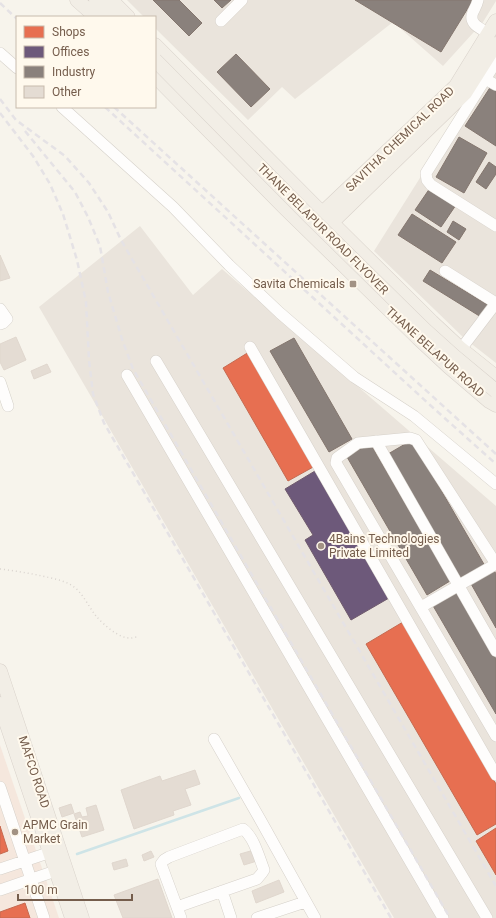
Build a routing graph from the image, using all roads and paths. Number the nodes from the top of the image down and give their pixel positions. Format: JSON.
{"nodes":[{"id":1,"x":77,"y":0,"type":"edge"},
{"id":2,"x":82,"y":0,"type":"edge"},
{"id":3,"x":242,"y":0,"type":"edge"},
{"id":4,"x":478,"y":0,"type":"edge"},
{"id":5,"x":102,"y":9,"type":"edge"},
{"id":6,"x":125,"y":16,"type":"edge"},
{"id":7,"x":221,"y":21,"type":"dead end"},
{"id":8,"x":496,"y":21,"type":"edge"},
{"id":9,"x":492,"y":39,"type":"edge"},
{"id":10,"x":156,"y":46,"type":"edge"},
{"id":11,"x":0,"y":53,"type":"edge"},
{"id":12,"x":156,"y":61,"type":"edge"},
{"id":13,"x":496,"y":62,"type":"edge"},
{"id":14,"x":16,"y":67,"type":"edge"},
{"id":15,"x":156,"y":77,"type":"edge"},
{"id":16,"x":485,"y":79,"type":"junction"},
{"id":17,"x":496,"y":85,"type":"edge"},
{"id":18,"x":63,"y":108,"type":"edge"},
{"id":19,"x":327,"y":218,"type":"junction"},
{"id":20,"x":496,"y":226,"type":"edge"},
{"id":21,"x":311,"y":233,"type":"junction"},
{"id":22,"x":445,"y":271,"type":"dead end"},
{"id":23,"x":496,"y":303,"type":"edge"},
{"id":24,"x":0,"y":309,"type":"edge"},
{"id":25,"x":0,"y":324,"type":"edge"},
{"id":26,"x":250,"y":347,"type":"dead end"},
{"id":27,"x":461,"y":349,"type":"junction"},
{"id":28,"x":156,"y":361,"type":"dead end"},
{"id":29,"x":127,"y":375,"type":"dead end"},
{"id":30,"x":496,"y":377,"type":"edge"},
{"id":31,"x":0,"y":382,"type":"edge"},
{"id":32,"x":496,"y":391,"type":"edge"},
{"id":33,"x":496,"y":405,"type":"edge"},
{"id":34,"x":8,"y":406,"type":"dead end"},
{"id":35,"x":376,"y":441,"type":"junction"},
{"id":36,"x":496,"y":484,"type":"edge"},
{"id":37,"x":496,"y":564,"type":"edge"},
{"id":38,"x":0,"y":569,"type":"edge"},
{"id":39,"x":459,"y":585,"type":"junction"},
{"id":40,"x":421,"y":607,"type":"junction"},
{"id":41,"x":137,"y":637,"type":"dead end"},
{"id":42,"x":496,"y":651,"type":"edge"},
{"id":43,"x":0,"y":671,"type":"edge"},
{"id":44,"x":0,"y":704,"type":"edge"},
{"id":45,"x":496,"y":736,"type":"edge"},
{"id":46,"x":214,"y":739,"type":"dead end"},
{"id":47,"x":496,"y":775,"type":"edge"},
{"id":48,"x":0,"y":787,"type":"edge"},
{"id":49,"x":3,"y":805,"type":"edge"},
{"id":50,"x":54,"y":851,"type":"junction"},
{"id":51,"x":25,"y":861,"type":"junction"},
{"id":52,"x":0,"y":869,"type":"edge"},
{"id":53,"x":60,"y":869,"type":"junction"},
{"id":54,"x":31,"y":879,"type":"junction"},
{"id":55,"x":0,"y":890,"type":"edge"},
{"id":56,"x":222,"y":891,"type":"junction"},
{"id":57,"x":305,"y":902,"type":"junction"},
{"id":58,"x":179,"y":913,"type":"edge"},
{"id":59,"x":44,"y":918,"type":"edge"},
{"id":60,"x":72,"y":918,"type":"edge"},
{"id":61,"x":82,"y":918,"type":"edge"},
{"id":62,"x":231,"y":918,"type":"edge"},
{"id":63,"x":257,"y":918,"type":"edge"},
{"id":64,"x":315,"y":918,"type":"edge"},
{"id":65,"x":443,"y":918,"type":"edge"},
{"id":66,"x":486,"y":918,"type":"edge"}],
"edges":[{"from":1,"to":5,"type":"main road"},
{"from":2,"to":5,"type":"main road"},
{"from":3,"to":7,"type":"street"},
{"from":4,"to":9,"type":"street"},
{"from":5,"to":6,"type":"main road"},
{"from":8,"to":9,"type":"main road","name":"SAVITHA CHEMICAL ROAD"},
{"from":9,"to":19,"type":"main road","name":"SAVITHA CHEMICAL ROAD"},
{"from":10,"to":19,"type":"main road"},
{"from":11,"to":14,"type":"street"},
{"from":12,"to":32,"type":"main road","name":"THANE BELAPUR ROAD FLYOVER","bridge":true},
{"from":13,"to":16,"type":"street"},
{"from":15,"to":21,"type":"main road","name":"THANE BELAPUR ROAD"},
{"from":16,"to":17,"type":"street"},
{"from":16,"to":20,"type":"street"},
{"from":18,"to":36,"type":"street"},
{"from":19,"to":21,"type":"main road","name":"SAVITHA CHEMICAL ROAD"},
{"from":19,"to":27,"type":"main road"},
{"from":21,"to":33,"type":"main road","name":"THANE BELAPUR ROAD"},
{"from":22,"to":23,"type":"street"},
{"from":23,"to":27,"type":"street"},
{"from":24,"to":25,"type":"street"},
{"from":26,"to":47,"type":"street"},
{"from":27,"to":30,"type":"main road"},
{"from":28,"to":66,"type":"street"},
{"from":29,"to":65,"type":"street"},
{"from":31,"to":34,"type":"street"},
{"from":35,"to":37,"type":"street"},
{"from":35,"to":39,"type":"street"},
{"from":35,"to":40,"type":"street"},
{"from":37,"to":39,"type":"street"},
{"from":38,"to":41,"type":"path"},
{"from":39,"to":40,"type":"street"},
{"from":39,"to":42,"type":"street"},
{"from":40,"to":45,"type":"street"},
{"from":43,"to":50,"type":"main road","name":"MAFCO ROAD"},
{"from":44,"to":50,"type":"main road","name":"MAFCO ROAD"},
{"from":46,"to":57,"type":"street"},
{"from":48,"to":49,"type":"street"},
{"from":49,"to":51,"type":"street"},
{"from":50,"to":51,"type":"street"},
{"from":50,"to":53,"type":"main road","name":"MAFCO ROAD"},
{"from":51,"to":52,"type":"street"},
{"from":51,"to":54,"type":"street"},
{"from":53,"to":54,"type":"street"},
{"from":53,"to":60,"type":"main road","name":"MAFCO ROAD"},
{"from":53,"to":61,"type":"main road","name":"MAFCO ROAD"},
{"from":54,"to":55,"type":"street"},
{"from":54,"to":59,"type":"street"},
{"from":56,"to":58,"type":"street"},
{"from":56,"to":58,"type":"street"},
{"from":56,"to":62,"type":"street"},
{"from":57,"to":63,"type":"street"},
{"from":57,"to":64,"type":"street"}]}
